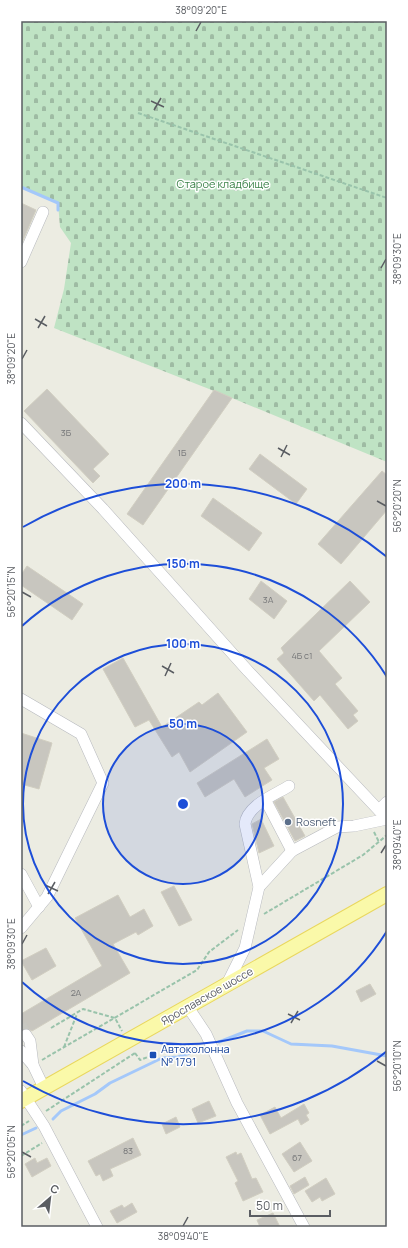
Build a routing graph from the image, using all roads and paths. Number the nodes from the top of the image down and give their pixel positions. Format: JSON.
{"nodes":[{"id":1,"x":138,"y":113,"type":"dead end"},
{"id":2,"x":387,"y":198,"type":"edge"},
{"id":3,"x":43,"y":212,"type":"dead end"},
{"id":4,"x":21,"y":262,"type":"edge"},
{"id":5,"x":21,"y":423,"type":"edge"},
{"id":6,"x":21,"y":699,"type":"edge"},
{"id":7,"x":289,"y":786,"type":"dead end"},
{"id":8,"x":266,"y":801,"type":"junction"},
{"id":9,"x":387,"y":802,"type":"edge"},
{"id":10,"x":379,"y":810,"type":"junction"},
{"id":11,"x":387,"y":819,"type":"edge"},
{"id":12,"x":387,"y":835,"type":"edge"},
{"id":13,"x":292,"y":851,"type":"junction"},
{"id":14,"x":21,"y":874,"type":"edge"},
{"id":15,"x":259,"y":888,"type":"junction"},
{"id":16,"x":387,"y":894,"type":"edge"},
{"id":17,"x":39,"y":907,"type":"junction"},
{"id":18,"x":251,"y":922,"type":"junction"},
{"id":19,"x":21,"y":928,"type":"edge"},
{"id":20,"x":226,"y":986,"type":"junction"},
{"id":21,"x":188,"y":1007,"type":"junction"},
{"id":22,"x":77,"y":1013,"type":"junction"},
{"id":23,"x":115,"y":1018,"type":"junction"},
{"id":24,"x":51,"y":1028,"type":"dead end"},
{"id":25,"x":26,"y":1035,"type":"tunnel mouth"},
{"id":26,"x":132,"y":1047,"type":"junction"},
{"id":27,"x":64,"y":1048,"type":"junction"},
{"id":28,"x":21,"y":1051,"type":"edge"},
{"id":29,"x":153,"y":1055,"type":"dead end"},
{"id":30,"x":33,"y":1065,"type":"junction"},
{"id":31,"x":44,"y":1088,"type":"junction"},
{"id":32,"x":23,"y":1097,"type":"edge"},
{"id":33,"x":38,"y":1116,"type":"junction"},
{"id":34,"x":50,"y":1138,"type":"junction"},
{"id":35,"x":21,"y":1156,"type":"edge"},
{"id":36,"x":97,"y":1227,"type":"edge"},
{"id":37,"x":304,"y":1227,"type":"edge"}],
"edges":[{"from":1,"to":2,"type":"path"},
{"from":3,"to":4,"type":"street"},
{"from":5,"to":10,"type":"street"},
{"from":6,"to":17,"type":"street"},
{"from":7,"to":8,"type":"street"},
{"from":8,"to":13,"type":"street"},
{"from":8,"to":15,"type":"street"},
{"from":9,"to":10,"type":"street"},
{"from":10,"to":11,"type":"street"},
{"from":11,"to":13,"type":"street"},
{"from":12,"to":18,"type":"path"},
{"from":13,"to":15,"type":"street"},
{"from":14,"to":17,"type":"street"},
{"from":15,"to":18,"type":"street"},
{"from":16,"to":20,"type":"main road","name":"Ярославское шоссе"},
{"from":17,"to":19,"type":"street"},
{"from":18,"to":20,"type":"street"},
{"from":18,"to":23,"type":"path"},
{"from":20,"to":21,"type":"main road","name":"Ярославское шоссе"},
{"from":21,"to":26,"type":"main road","name":"Ярославское шоссе"},
{"from":21,"to":37,"type":"street"},
{"from":22,"to":23,"type":"path"},
{"from":22,"to":24,"type":"path"},
{"from":22,"to":27,"type":"path"},
{"from":23,"to":26,"type":"path"},
{"from":23,"to":27,"type":"path"},
{"from":25,"to":30,"type":"street"},
{"from":26,"to":29,"type":"path"},
{"from":26,"to":31,"type":"main road","name":"Ярославское шоссе"},
{"from":26,"to":33,"type":"path"},
{"from":27,"to":30,"type":"path"},
{"from":28,"to":30,"type":"street"},
{"from":30,"to":31,"type":"street"},
{"from":31,"to":32,"type":"main road","name":"Ярославское шоссе"},
{"from":32,"to":33,"type":"street"},
{"from":33,"to":34,"type":"street"},
{"from":34,"to":35,"type":"path"},
{"from":34,"to":36,"type":"street"}]}
